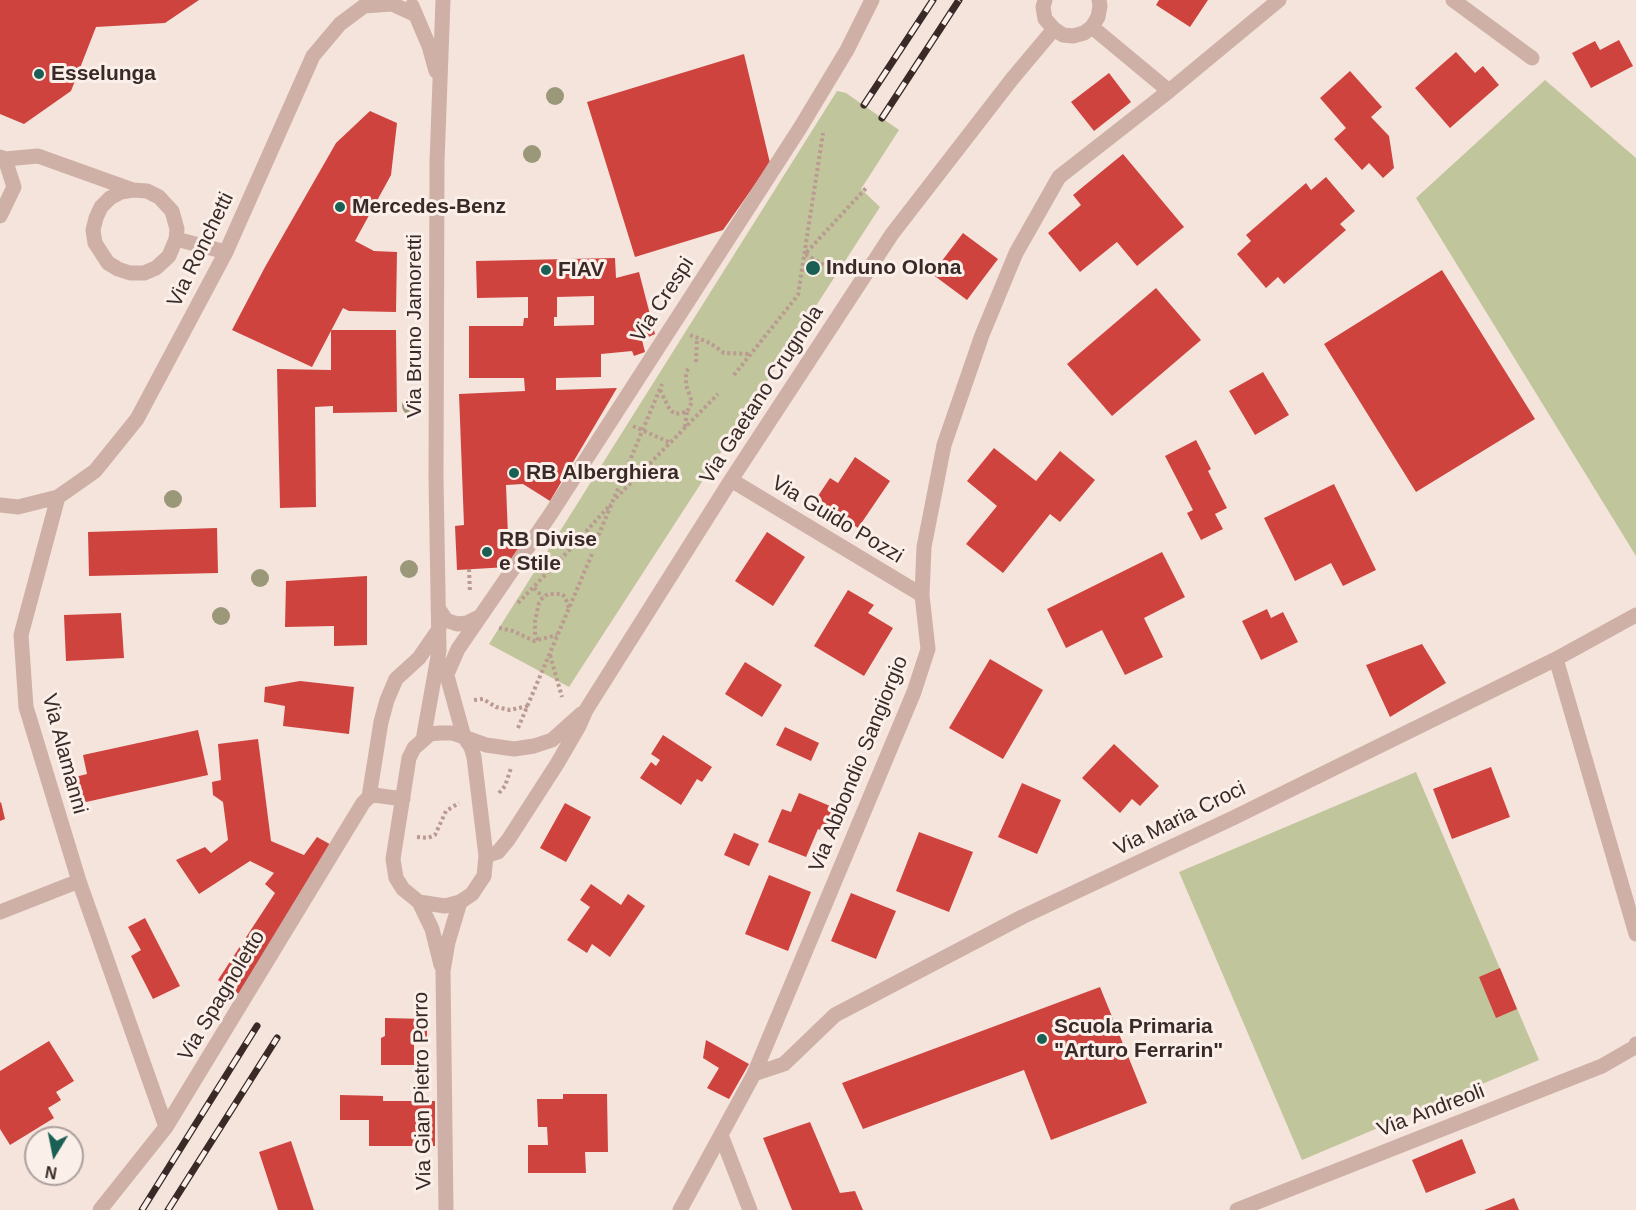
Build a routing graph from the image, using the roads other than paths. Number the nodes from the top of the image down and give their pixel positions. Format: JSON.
{"nodes":[{"id":1,"x":409,"y":0,"type":"edge"},
{"id":2,"x":442,"y":0,"type":"edge"},
{"id":3,"x":872,"y":0,"type":"edge"},
{"id":4,"x":1045,"y":0,"type":"edge"},
{"id":5,"x":1099,"y":0,"type":"edge"},
{"id":6,"x":1279,"y":0,"type":"edge"},
{"id":7,"x":1453,"y":0,"type":"edge"},
{"id":8,"x":416,"y":15,"type":"junction"},
{"id":9,"x":1092,"y":27,"type":"junction"},
{"id":10,"x":1054,"y":29,"type":"junction"},
{"id":11,"x":1532,"y":58,"type":"dead end"},
{"id":12,"x":440,"y":85,"type":"junction"},
{"id":13,"x":1169,"y":91,"type":"junction"},
{"id":14,"x":3,"y":158,"type":"edge"},
{"id":15,"x":133,"y":190,"type":"junction"},
{"id":16,"x":0,"y":216,"type":"edge"},
{"id":17,"x":176,"y":239,"type":"junction"},
{"id":18,"x":226,"y":252,"type":"junction"},
{"id":19,"x":731,"y":480,"type":"junction"},
{"id":20,"x":58,"y":497,"type":"junction"},
{"id":21,"x":0,"y":505,"type":"edge"},
{"id":22,"x":922,"y":595,"type":"junction"},
{"id":23,"x":438,"y":608,"type":"junction"},
{"id":24,"x":1636,"y":615,"type":"edge"},
{"id":25,"x":485,"y":621,"type":"junction"},
{"id":26,"x":439,"y":628,"type":"junction"},
{"id":27,"x":440,"y":651,"type":"junction"},
{"id":28,"x":1556,"y":659,"type":"junction"},
{"id":29,"x":447,"y":674,"type":"junction"},
{"id":30,"x":586,"y":710,"type":"junction"},
{"id":31,"x":464,"y":737,"type":"junction"},
{"id":32,"x":423,"y":740,"type":"junction"},
{"id":33,"x":369,"y":797,"type":"junction"},
{"id":34,"x":403,"y":799,"type":"junction"},
{"id":35,"x":486,"y":856,"type":"junction"},
{"id":36,"x":79,"y":881,"type":"junction"},
{"id":37,"x":419,"y":902,"type":"junction"},
{"id":38,"x":460,"y":902,"type":"junction"},
{"id":39,"x":0,"y":912,"type":"edge"},
{"id":40,"x":1636,"y":934,"type":"edge"},
{"id":41,"x":443,"y":971,"type":"junction"},
{"id":42,"x":1636,"y":1044,"type":"edge"},
{"id":43,"x":754,"y":1074,"type":"junction"},
{"id":44,"x":166,"y":1127,"type":"junction"},
{"id":45,"x":721,"y":1135,"type":"junction"},
{"id":46,"x":100,"y":1210,"type":"edge"},
{"id":47,"x":446,"y":1210,"type":"edge"},
{"id":48,"x":680,"y":1210,"type":"edge"},
{"id":49,"x":750,"y":1210,"type":"edge"},
{"id":50,"x":1237,"y":1210,"type":"edge"}],
"edges":[{"from":1,"to":8,"type":"street"},
{"from":2,"to":12,"type":"street","name":"Via Bruno Jamoretti"},
{"from":3,"to":25,"type":"street","name":"Via Crespi"},
{"from":4,"to":10,"type":"street"},
{"from":5,"to":9,"type":"street"},
{"from":6,"to":13,"type":"street","name":"Via Abbondio Sangiorgio"},
{"from":7,"to":11,"type":"street"},
{"from":8,"to":12,"type":"street"},
{"from":8,"to":18,"type":"street","name":"Via Ronchetti"},
{"from":9,"to":10,"type":"street"},
{"from":9,"to":13,"type":"street"},
{"from":10,"to":19,"type":"street","name":"Via Gaetano Crugnola"},
{"from":12,"to":23,"type":"street","name":"Via Bruno Jamoretti"},
{"from":13,"to":22,"type":"street","name":"Via Abbondio Sangiorgio"},
{"from":14,"to":15,"type":"street"},
{"from":14,"to":16,"type":"street"},
{"from":15,"to":17,"type":"street"},
{"from":15,"to":17,"type":"street"},
{"from":17,"to":18,"type":"street"},
{"from":18,"to":20,"type":"street","name":"Via Ronchetti"},
{"from":19,"to":22,"type":"street","name":"Via Guido Pozzi"},
{"from":19,"to":30,"type":"street","name":"Via Gaetano Crugnola"},
{"from":20,"to":21,"type":"street","name":"Via Ronchetti"},
{"from":20,"to":36,"type":"street","name":"Via Alamanni"},
{"from":22,"to":43,"type":"street","name":"Via Abbondio Sangiorgio"},
{"from":23,"to":25,"type":"street"},
{"from":23,"to":26,"type":"street","name":"Via Bruno Jamoretti"},
{"from":24,"to":28,"type":"street","name":"Via Maria Croci"},
{"from":25,"to":29,"type":"street","name":"Via Crespi"},
{"from":26,"to":27,"type":"street","name":"Via Bruno Jamoretti"},
{"from":26,"to":33,"type":"street","name":"Via Spagnoletto"},
{"from":27,"to":29,"type":"street","name":"Via Bruno Jamoretti"},
{"from":27,"to":32,"type":"street","name":"Via Bruno Jamoretti"},
{"from":28,"to":40,"type":"street"},
{"from":28,"to":43,"type":"street","name":"Via Maria Croci"},
{"from":29,"to":31,"type":"street","name":"Via Bruno Jamoretti"},
{"from":30,"to":31,"type":"street","name":"Via Gaetano Crugnola"},
{"from":30,"to":35,"type":"street","name":"Via Gaetano Crugnola"},
{"from":31,"to":32,"type":"street"},
{"from":31,"to":35,"type":"street","name":"Via Bruno Jamoretti"},
{"from":32,"to":34,"type":"street","name":"Via Bruno Jamoretti"},
{"from":33,"to":34,"type":"street"},
{"from":33,"to":44,"type":"street","name":"Via Spagnoletto"},
{"from":34,"to":37,"type":"street","name":"Via Bruno Jamoretti"},
{"from":35,"to":38,"type":"street","name":"Via Bruno Jamoretti"},
{"from":36,"to":39,"type":"street"},
{"from":36,"to":44,"type":"street","name":"Via Alamanni"},
{"from":37,"to":38,"type":"street"},
{"from":37,"to":41,"type":"street","name":"Via Gian Pietro Porro"},
{"from":38,"to":41,"type":"street","name":"Via Gian Pietro Porro"},
{"from":41,"to":47,"type":"street","name":"Via Gian Pietro Porro"},
{"from":42,"to":50,"type":"street","name":"Via Andreoli"},
{"from":43,"to":45,"type":"street","name":"Via Abbondio Sangiorgio"},
{"from":44,"to":46,"type":"street","name":"Via Spagnoletto"},
{"from":45,"to":48,"type":"street","name":"Via Abbondio Sangiorgio"},
{"from":45,"to":49,"type":"street"}]}
